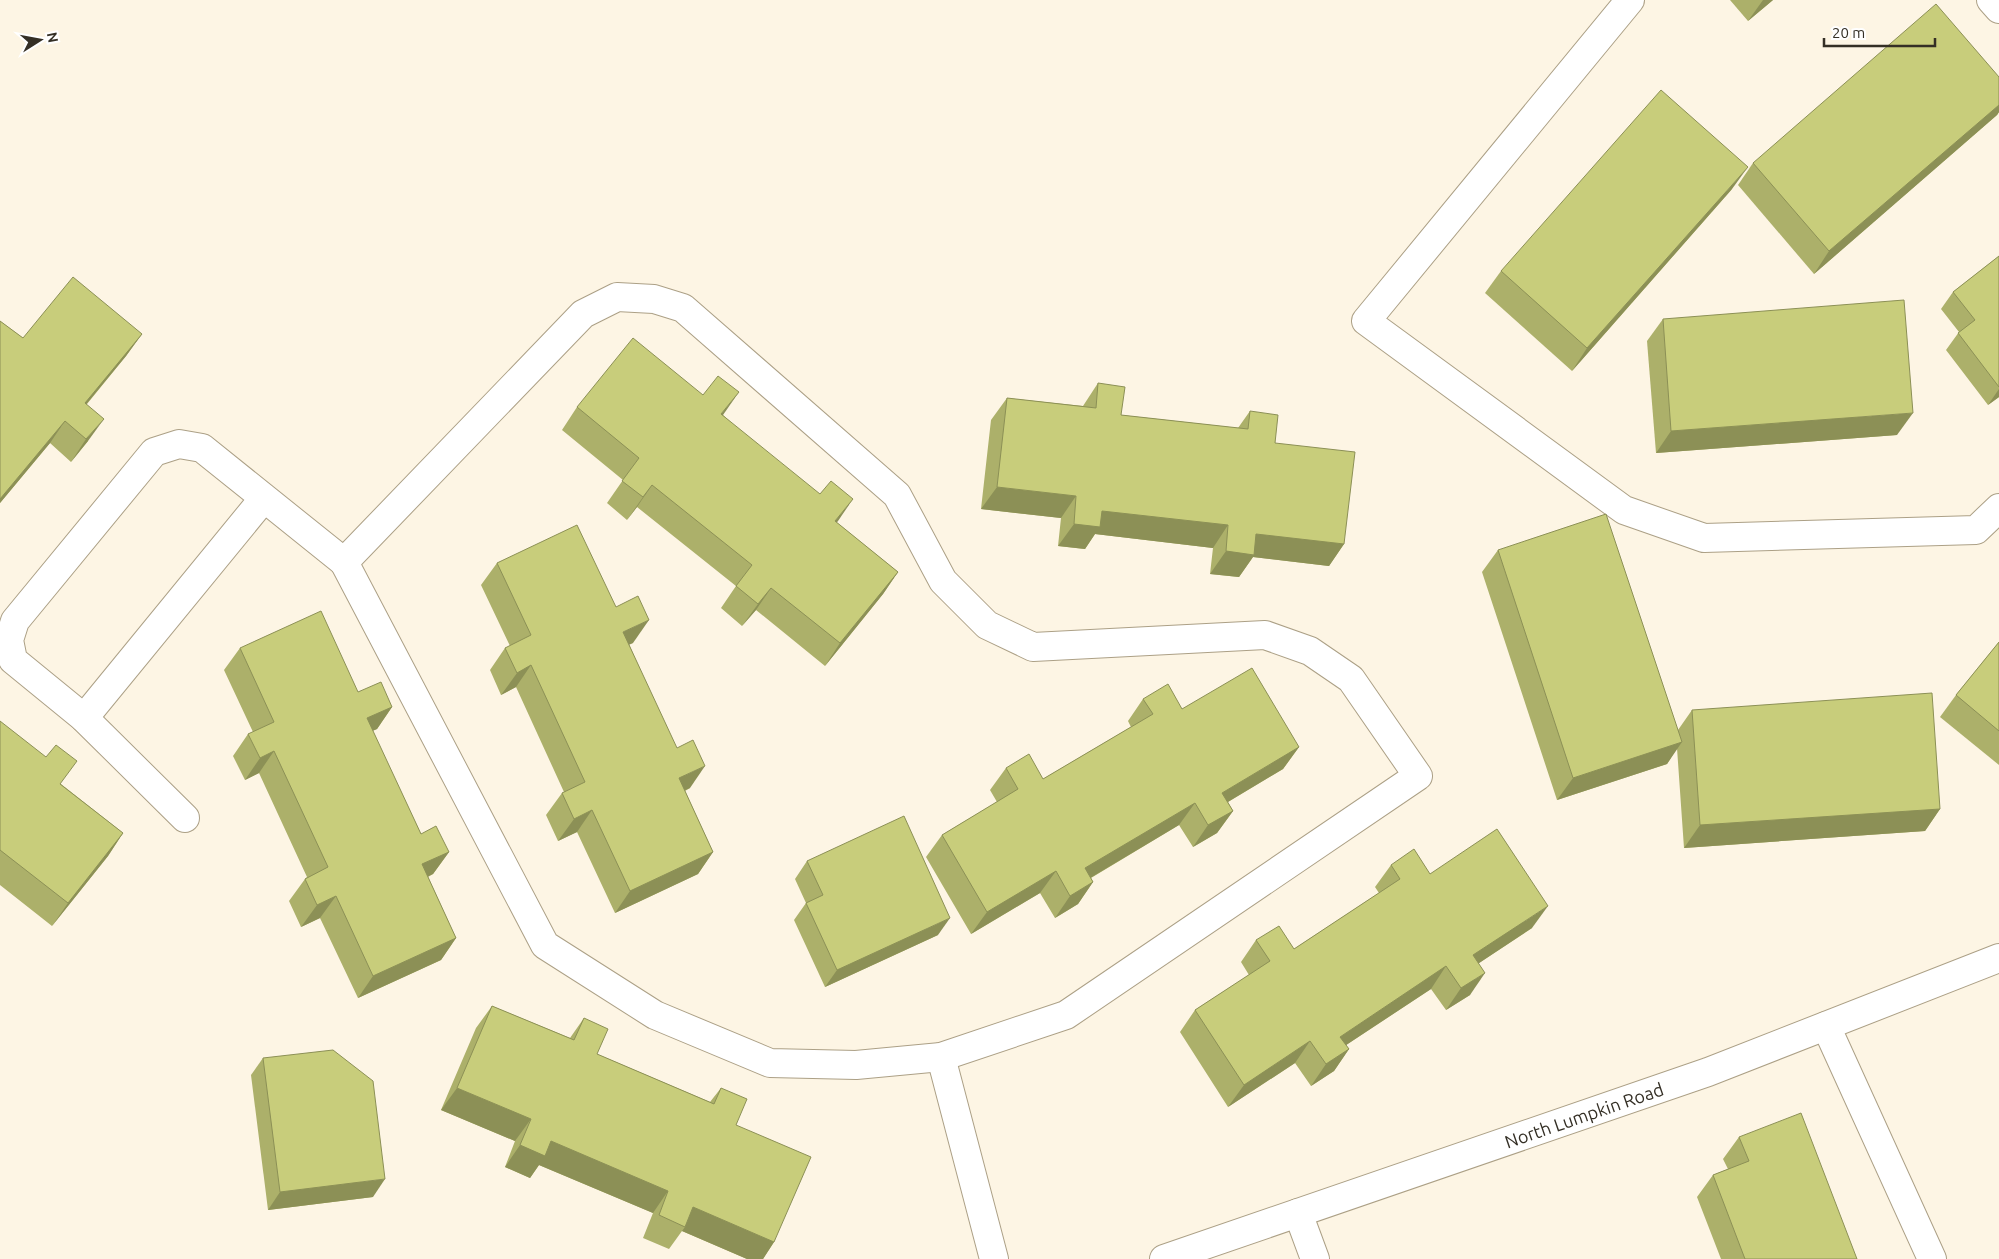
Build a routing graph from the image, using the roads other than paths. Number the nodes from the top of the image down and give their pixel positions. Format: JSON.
{"nodes":[{"id":1,"x":1630,"y":0,"type":"edge"},
{"id":2,"x":1991,"y":0,"type":"edge"},
{"id":3,"x":1999,"y":9,"type":"edge"},
{"id":4,"x":264,"y":498,"type":"junction"},
{"id":5,"x":1999,"y":508,"type":"edge"},
{"id":6,"x":344,"y":562,"type":"junction"},
{"id":7,"x":84,"y":718,"type":"junction"},
{"id":8,"x":185,"y":818,"type":"dead end"},
{"id":9,"x":1999,"y":958,"type":"edge"},
{"id":10,"x":1826,"y":1026,"type":"junction"},
{"id":11,"x":941,"y":1056,"type":"junction"},
{"id":12,"x":1298,"y":1212,"type":"junction"},
{"id":13,"x":994,"y":1259,"type":"edge"},
{"id":14,"x":1164,"y":1259,"type":"edge"},
{"id":15,"x":1315,"y":1259,"type":"edge"},
{"id":16,"x":1932,"y":1259,"type":"edge"}],
"edges":[{"from":1,"to":5,"type":"street"},
{"from":2,"to":3,"type":"street"},
{"from":4,"to":6,"type":"street"},
{"from":4,"to":7,"type":"street"},
{"from":4,"to":7,"type":"street"},
{"from":6,"to":11,"type":"street"},
{"from":6,"to":11,"type":"street"},
{"from":7,"to":8,"type":"street"},
{"from":9,"to":10,"type":"street","name":"North Lumpkin Road"},
{"from":10,"to":12,"type":"street","name":"North Lumpkin Road"},
{"from":10,"to":16,"type":"street"},
{"from":11,"to":13,"type":"street"},
{"from":12,"to":14,"type":"street","name":"North Lumpkin Road"},
{"from":12,"to":15,"type":"street"}]}
